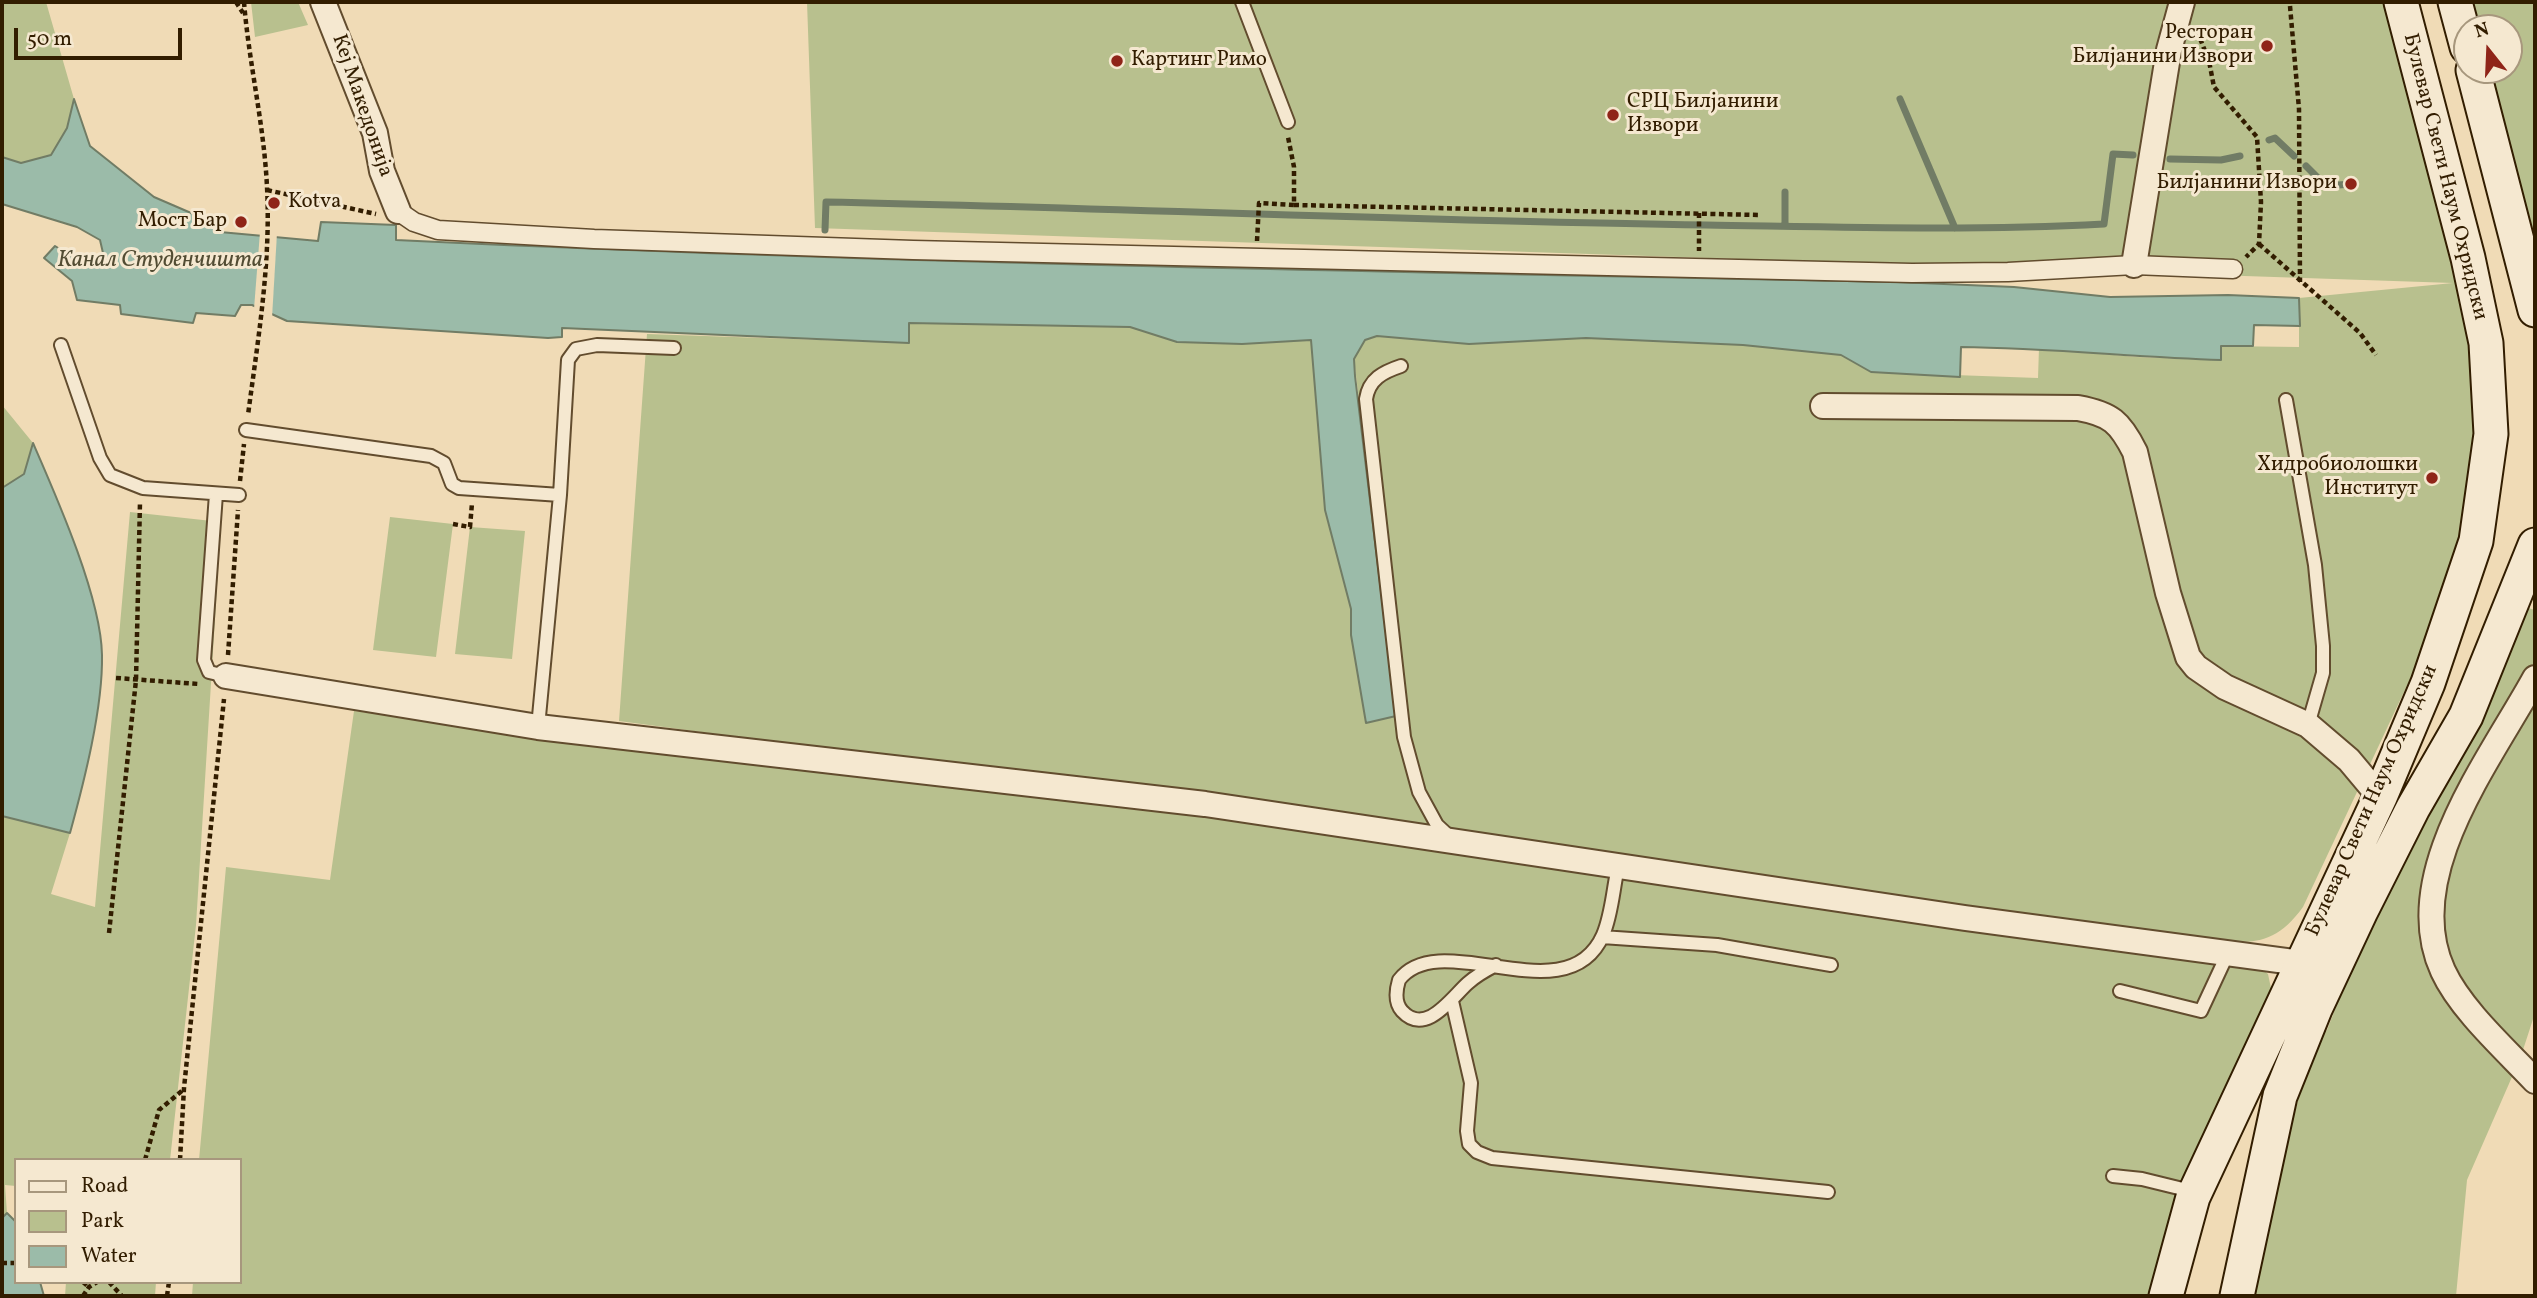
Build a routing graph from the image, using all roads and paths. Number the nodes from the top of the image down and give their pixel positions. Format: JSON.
{"nodes":[{"id":1,"x":236,"y":2,"type":"edge"},
{"id":2,"x":244,"y":2,"type":"edge"},
{"id":3,"x":323,"y":2,"type":"edge"},
{"id":4,"x":1242,"y":2,"type":"edge"},
{"id":5,"x":2182,"y":2,"type":"edge"},
{"id":6,"x":2400,"y":2,"type":"edge"},
{"id":7,"x":2290,"y":6,"type":"dead end"},
{"id":8,"x":245,"y":16,"type":"junction"},
{"id":9,"x":2194,"y":25,"type":"dead end"},
{"id":10,"x":2477,"y":84,"type":"edge"},
{"id":11,"x":1288,"y":122,"type":"joint"},
{"id":12,"x":267,"y":190,"type":"junction"},
{"id":13,"x":1294,"y":205,"type":"junction"},
{"id":14,"x":1699,"y":213,"type":"junction"},
{"id":15,"x":1760,"y":215,"type":"dead end"},
{"id":16,"x":406,"y":217,"type":"junction"},
{"id":17,"x":1258,"y":224,"type":"dead end"},
{"id":18,"x":1699,"y":235,"type":"dead end"},
{"id":19,"x":2259,"y":244,"type":"junction"},
{"id":20,"x":2134,"y":265,"type":"junction"},
{"id":21,"x":2233,"y":269,"type":"joint"},
{"id":22,"x":2300,"y":282,"type":"junction"},
{"id":23,"x":2535,"y":310,"type":"edge"},
{"id":24,"x":61,"y":345,"type":"dead end"},
{"id":25,"x":674,"y":348,"type":"dead end"},
{"id":26,"x":2376,"y":355,"type":"dead end"},
{"id":27,"x":1401,"y":366,"type":"dead end"},
{"id":28,"x":2286,"y":400,"type":"dead end"},
{"id":29,"x":1823,"y":406,"type":"dead end"},
{"id":30,"x":246,"y":430,"type":"junction"},
{"id":31,"x":143,"y":488,"type":"junction"},
{"id":32,"x":474,"y":489,"type":"junction"},
{"id":33,"x":216,"y":494,"type":"junction"},
{"id":34,"x":239,"y":495,"type":"junction"},
{"id":35,"x":560,"y":495,"type":"junction"},
{"id":36,"x":453,"y":524,"type":"dead end"},
{"id":37,"x":2531,"y":569,"type":"edge"},
{"id":38,"x":116,"y":678,"type":"dead end"},
{"id":39,"x":2535,"y":678,"type":"edge"},
{"id":40,"x":136,"y":680,"type":"junction"},
{"id":41,"x":226,"y":681,"type":"junction"},
{"id":42,"x":2308,"y":725,"type":"junction"},
{"id":43,"x":538,"y":727,"type":"junction"},
{"id":44,"x":2380,"y":797,"type":"junction"},
{"id":45,"x":1457,"y":843,"type":"junction"},
{"id":46,"x":1618,"y":867,"type":"junction"},
{"id":47,"x":109,"y":933,"type":"dead end"},
{"id":48,"x":1602,"y":937,"type":"junction"},
{"id":49,"x":2228,"y":953,"type":"junction"},
{"id":50,"x":2301,"y":963,"type":"junction"},
{"id":51,"x":1496,"y":965,"type":"junction"},
{"id":52,"x":1831,"y":965,"type":"dead end"},
{"id":53,"x":2120,"y":991,"type":"dead end"},
{"id":54,"x":1452,"y":1001,"type":"junction"},
{"id":55,"x":2535,"y":1081,"type":"edge"},
{"id":56,"x":184,"y":1088,"type":"junction"},
{"id":57,"x":146,"y":1158,"type":"edge"},
{"id":58,"x":180,"y":1158,"type":"edge"},
{"id":59,"x":2113,"y":1176,"type":"dead end"},
{"id":60,"x":1828,"y":1192,"type":"dead end"},
{"id":61,"x":2195,"y":1192,"type":"junction"},
{"id":62,"x":85,"y":1284,"type":"edge"},
{"id":63,"x":94,"y":1284,"type":"edge"},
{"id":64,"x":89,"y":1287,"type":"junction"},
{"id":65,"x":83,"y":1296,"type":"edge"},
{"id":66,"x":2166,"y":1296,"type":"edge"},
{"id":67,"x":2237,"y":1296,"type":"edge"}],
"edges":[{"from":1,"to":8,"type":"path"},
{"from":2,"to":8,"type":"path"},
{"from":3,"to":16,"type":"street","name":"Кеј Македонија"},
{"from":4,"to":11,"type":"lane"},
{"from":5,"to":20,"type":"street"},
{"from":6,"to":44,"type":"main road","name":"Булевар Свети Наум Охридски"},
{"from":7,"to":22,"type":"path"},
{"from":8,"to":12,"type":"path"},
{"from":9,"to":19,"type":"path"},
{"from":10,"to":23,"type":"main road"},
{"from":11,"to":13,"type":"path"},
{"from":12,"to":16,"type":"path"},
{"from":12,"to":30,"type":"path"},
{"from":13,"to":14,"type":"path"},
{"from":13,"to":17,"type":"path"},
{"from":14,"to":15,"type":"path"},
{"from":14,"to":18,"type":"path"},
{"from":16,"to":20,"type":"street"},
{"from":19,"to":21,"type":"path"},
{"from":19,"to":22,"type":"path"},
{"from":20,"to":21,"type":"street"},
{"from":22,"to":26,"type":"path"},
{"from":24,"to":31,"type":"lane"},
{"from":25,"to":35,"type":"lane"},
{"from":27,"to":45,"type":"lane"},
{"from":28,"to":42,"type":"lane"},
{"from":29,"to":42,"type":"street"},
{"from":30,"to":32,"type":"lane"},
{"from":30,"to":34,"type":"path"},
{"from":31,"to":33,"type":"lane"},
{"from":31,"to":40,"type":"path"},
{"from":32,"to":35,"type":"lane"},
{"from":32,"to":36,"type":"path"},
{"from":33,"to":34,"type":"lane"},
{"from":33,"to":41,"type":"lane"},
{"from":34,"to":41,"type":"path"},
{"from":35,"to":43,"type":"lane"},
{"from":37,"to":67,"type":"main road","name":"Булевар Свети Наум Охридски"},
{"from":38,"to":40,"type":"path"},
{"from":39,"to":55,"type":"street"},
{"from":40,"to":41,"type":"path"},
{"from":40,"to":47,"type":"path"},
{"from":41,"to":43,"type":"street"},
{"from":41,"to":56,"type":"path"},
{"from":42,"to":44,"type":"street"},
{"from":43,"to":45,"type":"street"},
{"from":44,"to":50,"type":"main road","name":"Булевар Свети Наум Охридски"},
{"from":45,"to":46,"type":"street"},
{"from":46,"to":48,"type":"lane"},
{"from":46,"to":49,"type":"street"},
{"from":48,"to":51,"type":"lane"},
{"from":48,"to":52,"type":"lane"},
{"from":49,"to":50,"type":"street"},
{"from":49,"to":53,"type":"lane"},
{"from":50,"to":61,"type":"main road","name":"Булевар Свети Наум Охридски"},
{"from":51,"to":54,"type":"lane"},
{"from":51,"to":54,"type":"lane"},
{"from":54,"to":60,"type":"lane"},
{"from":56,"to":57,"type":"path"},
{"from":56,"to":58,"type":"path"},
{"from":59,"to":61,"type":"lane"},
{"from":61,"to":66,"type":"main road","name":"Булевар Свети Наум Охридски"},
{"from":62,"to":64,"type":"path"},
{"from":63,"to":64,"type":"path"},
{"from":64,"to":65,"type":"path"}]}
